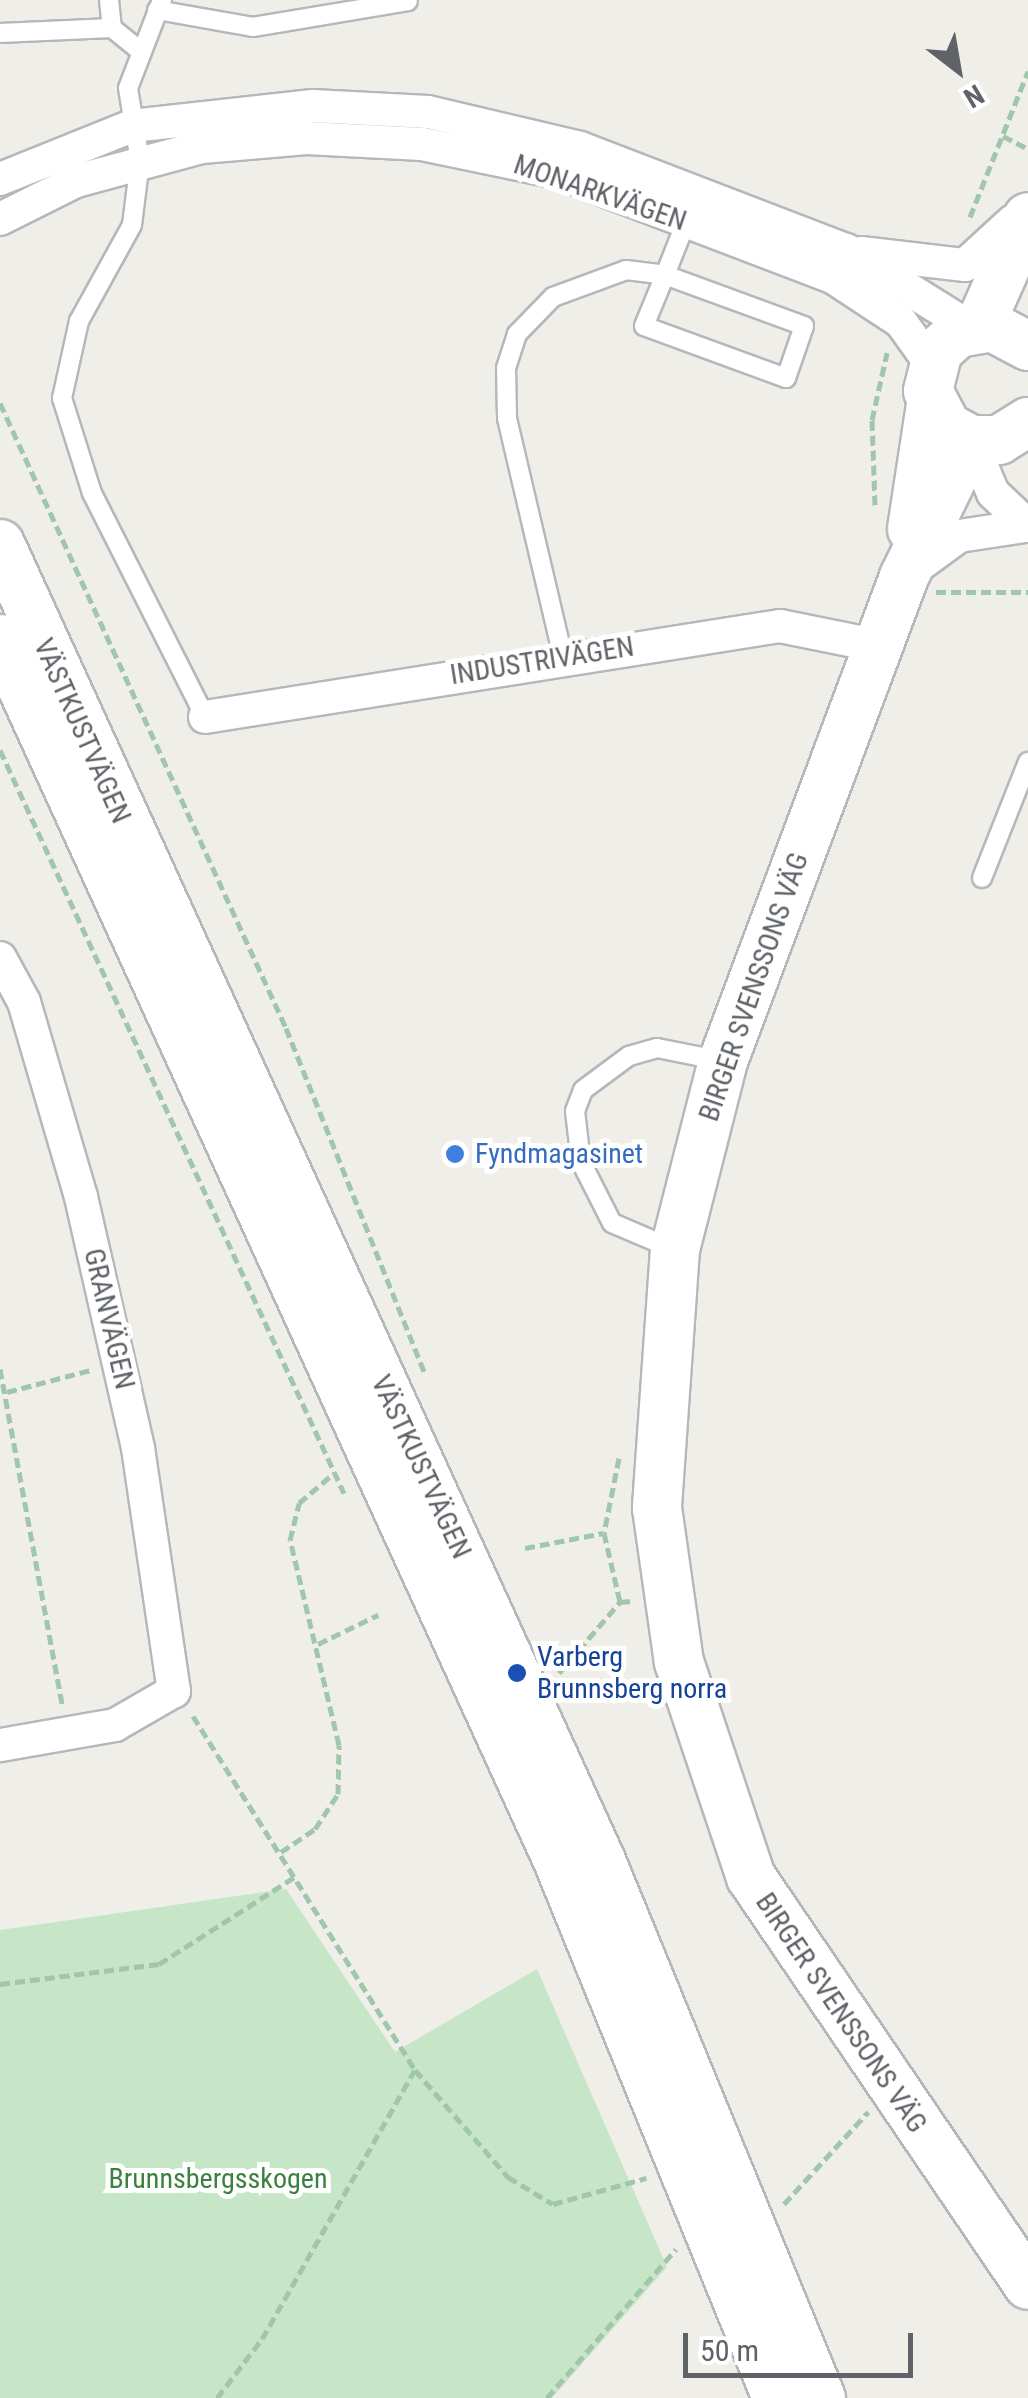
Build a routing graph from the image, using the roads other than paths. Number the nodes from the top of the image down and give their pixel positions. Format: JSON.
{"nodes":[{"id":1,"x":109,"y":0,"type":"edge"},
{"id":2,"x":408,"y":1,"type":"edge"},
{"id":3,"x":159,"y":5,"type":"edge"},
{"id":4,"x":112,"y":28,"type":"junction"},
{"id":5,"x":0,"y":33,"type":"edge"},
{"id":6,"x":138,"y":49,"type":"junction"},
{"id":7,"x":132,"y":126,"type":"junction"},
{"id":8,"x":140,"y":160,"type":"junction"},
{"id":9,"x":0,"y":179,"type":"edge"},
{"id":10,"x":1028,"y":197,"type":"edge"},
{"id":11,"x":691,"y":208,"type":"junction"},
{"id":12,"x":1028,"y":216,"type":"edge"},
{"id":13,"x":0,"y":219,"type":"edge"},
{"id":14,"x":846,"y":250,"type":"junction"},
{"id":15,"x":665,"y":274,"type":"junction"},
{"id":16,"x":975,"y":328,"type":"junction"},
{"id":17,"x":1028,"y":346,"type":"edge"},
{"id":18,"x":931,"y":384,"type":"junction"},
{"id":19,"x":1028,"y":422,"type":"edge"},
{"id":20,"x":971,"y":440,"type":"junction"},
{"id":21,"x":1027,"y":526,"type":"edge"},
{"id":22,"x":0,"y":544,"type":"edge"},
{"id":23,"x":904,"y":577,"type":"junction"},
{"id":24,"x":0,"y":639,"type":"edge"},
{"id":25,"x":879,"y":646,"type":"junction"},
{"id":26,"x":563,"y":657,"type":"junction"},
{"id":27,"x":205,"y":717,"type":"joint"},
{"id":28,"x":1028,"y":762,"type":"edge"},
{"id":29,"x":982,"y":878,"type":"dead end"},
{"id":30,"x":0,"y":958,"type":"edge"},
{"id":31,"x":723,"y":1061,"type":"junction"},
{"id":32,"x":675,"y":1250,"type":"junction"},
{"id":33,"x":0,"y":1745,"type":"edge"},
{"id":34,"x":1026,"y":2276,"type":"edge"},
{"id":35,"x":777,"y":2398,"type":"edge"},
{"id":36,"x":821,"y":2398,"type":"edge"}],
"edges":[{"from":1,"to":4,"type":"lane"},
{"from":2,"to":3,"type":"lane"},
{"from":3,"to":6,"type":"lane"},
{"from":4,"to":5,"type":"lane"},
{"from":4,"to":6,"type":"lane"},
{"from":6,"to":7,"type":"lane"},
{"from":7,"to":8,"type":"lane"},
{"from":7,"to":9,"type":"street","name":"MONARKVÄGEN"},
{"from":7,"to":11,"type":"street","name":"MONARKVÄGEN"},
{"from":8,"to":11,"type":"street","name":"MONARKVÄGEN"},
{"from":8,"to":13,"type":"street","name":"MONARKVÄGEN"},
{"from":8,"to":27,"type":"lane"},
{"from":10,"to":14,"type":"street","name":"MONARKVÄGEN"},
{"from":11,"to":14,"type":"street","name":"MONARKVÄGEN"},
{"from":11,"to":15,"type":"lane"},
{"from":11,"to":18,"type":"street","name":"MONARKVÄGEN"},
{"from":12,"to":16,"type":"street"},
{"from":14,"to":16,"type":"street","name":"MONARKVÄGEN"},
{"from":15,"to":15,"type":"lane"},
{"from":15,"to":26,"type":"lane"},
{"from":16,"to":17,"type":"street"},
{"from":16,"to":18,"type":"street"},
{"from":18,"to":20,"type":"street"},
{"from":18,"to":23,"type":"street","name":"BIRGER SVENSSONS VÄG"},
{"from":19,"to":20,"type":"street"},
{"from":20,"to":21,"type":"street"},
{"from":20,"to":23,"type":"street","name":"BIRGER SVENSSONS VÄG"},
{"from":21,"to":23,"type":"street"},
{"from":22,"to":36,"type":"street","name":"VÄSTKUSTVÄGEN"},
{"from":23,"to":25,"type":"street","name":"BIRGER SVENSSONS VÄG"},
{"from":24,"to":35,"type":"street","name":"VÄSTKUSTVÄGEN"},
{"from":25,"to":26,"type":"street","name":"INDUSTRIVÄGEN"},
{"from":25,"to":31,"type":"street","name":"BIRGER SVENSSONS VÄG"},
{"from":26,"to":27,"type":"street","name":"INDUSTRIVÄGEN"},
{"from":28,"to":29,"type":"lane"},
{"from":30,"to":33,"type":"street","name":"GRANVÄGEN"},
{"from":31,"to":32,"type":"street","name":"BIRGER SVENSSONS VÄG"},
{"from":31,"to":32,"type":"lane"},
{"from":32,"to":34,"type":"street","name":"BIRGER SVENSSONS VÄG"}]}
